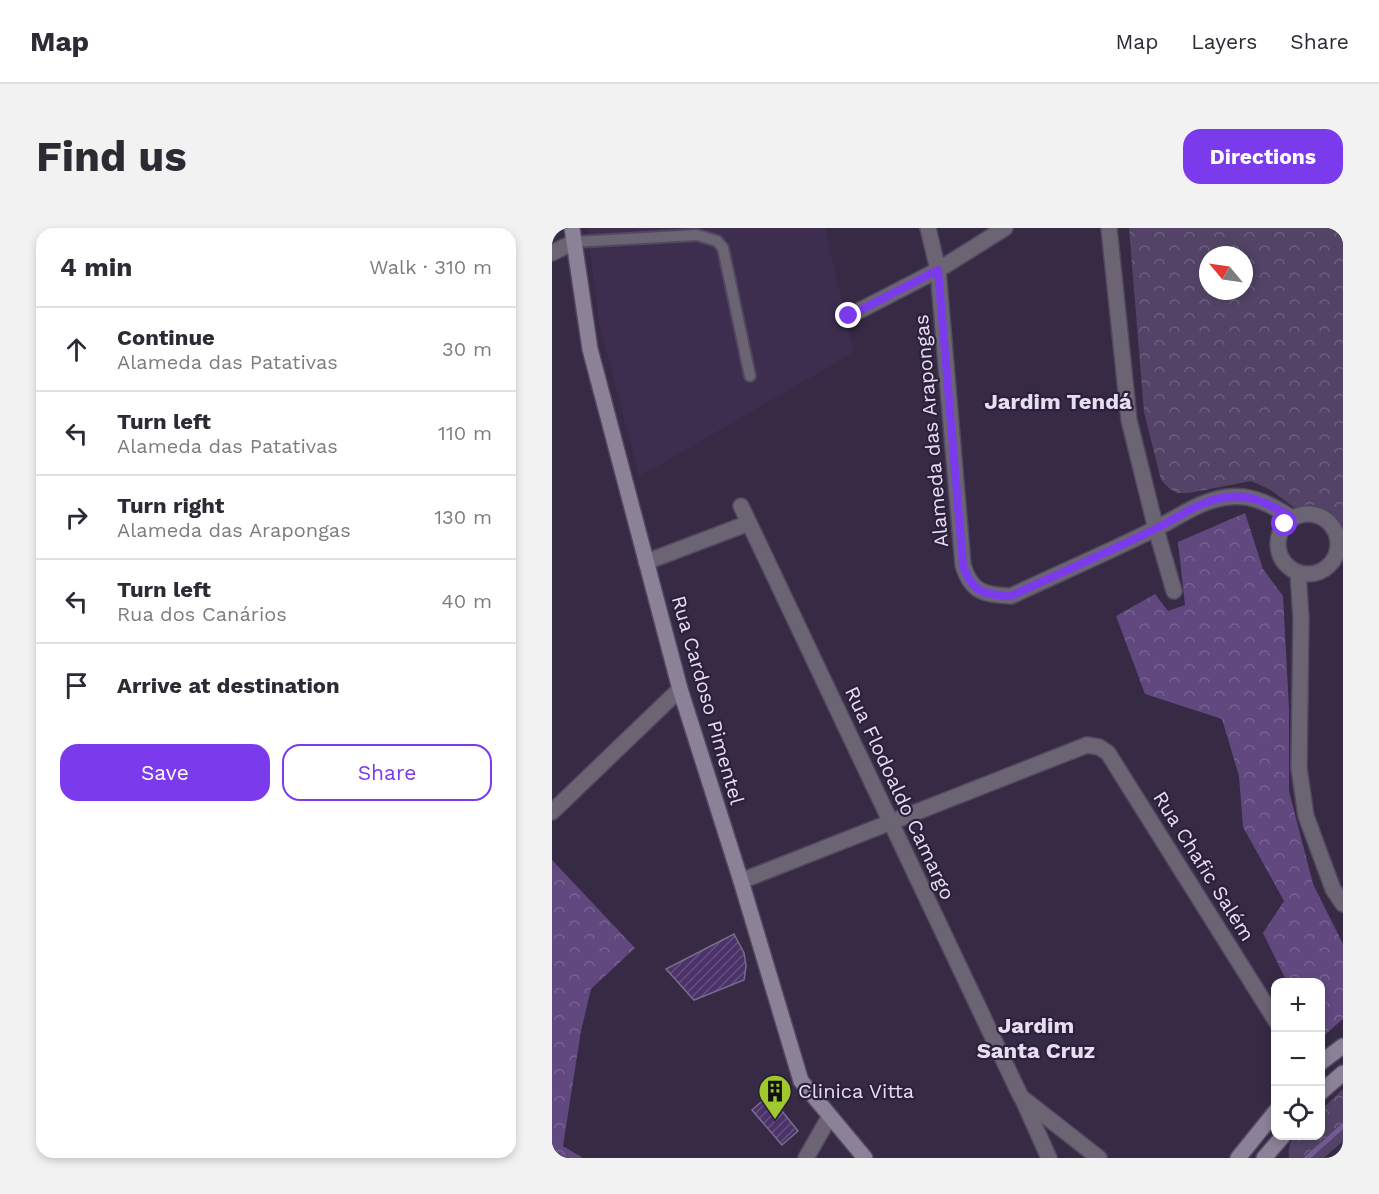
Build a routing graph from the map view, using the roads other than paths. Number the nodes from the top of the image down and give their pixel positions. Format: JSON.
{"nodes":[{"id":1,"x":927,"y":228,"type":"edge"},
{"id":2,"x":1005,"y":228,"type":"edge"},
{"id":3,"x":1109,"y":228,"type":"edge"},
{"id":4,"x":573,"y":235,"type":"edge"},
{"id":5,"x":552,"y":253,"type":"edge"},
{"id":6,"x":938,"y":270,"type":"junction"},
{"id":7,"x":849,"y":316,"type":"dead end"},
{"id":8,"x":750,"y":376,"type":"dead end"},
{"id":9,"x":741,"y":506,"type":"dead end"},
{"id":10,"x":1292,"y":518,"type":"junction"},
{"id":11,"x":749,"y":523,"type":"junction"},
{"id":12,"x":1156,"y":529,"type":"junction"},
{"id":13,"x":646,"y":562,"type":"junction"},
{"id":14,"x":1298,"y":573,"type":"junction"},
{"id":15,"x":1174,"y":591,"type":"dead end"},
{"id":16,"x":680,"y":689,"type":"junction"},
{"id":17,"x":552,"y":812,"type":"edge"},
{"id":18,"x":891,"y":823,"type":"junction"},
{"id":19,"x":741,"y":881,"type":"junction"},
{"id":20,"x":1338,"y":886,"type":"edge"},
{"id":21,"x":1343,"y":904,"type":"edge"},
{"id":22,"x":1271,"y":1015,"type":"edge"},
{"id":23,"x":1343,"y":1047,"type":"edge"},
{"id":24,"x":1325,"y":1060,"type":"edge"},
{"id":25,"x":1343,"y":1073,"type":"edge"},
{"id":26,"x":1325,"y":1088,"type":"edge"},
{"id":27,"x":1021,"y":1098,"type":"junction"},
{"id":28,"x":830,"y":1116,"type":"junction"},
{"id":29,"x":1271,"y":1116,"type":"edge"},
{"id":30,"x":1253,"y":1138,"type":"junction"},
{"id":31,"x":1280,"y":1140,"type":"edge"},
{"id":32,"x":1043,"y":1155,"type":"edge"},
{"id":33,"x":1268,"y":1156,"type":"edge"},
{"id":34,"x":806,"y":1158,"type":"edge"},
{"id":35,"x":865,"y":1158,"type":"edge"},
{"id":36,"x":1099,"y":1158,"type":"edge"},
{"id":37,"x":1238,"y":1158,"type":"edge"}],
"edges":[{"from":1,"to":6,"type":"street","name":"Alameda das Arapongas"},
{"from":2,"to":6,"type":"street"},
{"from":3,"to":12,"type":"street"},
{"from":4,"to":5,"type":"street"},
{"from":4,"to":8,"type":"lane"},
{"from":4,"to":13,"type":"street","name":"Rua Cardoso Pimentel"},
{"from":6,"to":7,"type":"street"},
{"from":6,"to":12,"type":"street","name":"Alameda das Arapongas"},
{"from":9,"to":11,"type":"street","name":"Rua Flodoaldo Camargo"},
{"from":10,"to":12,"type":"street"},
{"from":10,"to":14,"type":"street"},
{"from":10,"to":14,"type":"street"},
{"from":11,"to":13,"type":"street"},
{"from":11,"to":18,"type":"street","name":"Rua Flodoaldo Camargo"},
{"from":12,"to":15,"type":"street"},
{"from":13,"to":16,"type":"street","name":"Rua Cardoso Pimentel"},
{"from":14,"to":20,"type":"street"},
{"from":16,"to":17,"type":"street"},
{"from":16,"to":19,"type":"street","name":"Rua Cardoso Pimentel"},
{"from":18,"to":19,"type":"street"},
{"from":18,"to":22,"type":"street","name":"Rua Chafic Salém"},
{"from":18,"to":27,"type":"street","name":"Rua Flodoaldo Camargo"},
{"from":19,"to":28,"type":"street","name":"Rua Cardoso Pimentel"},
{"from":20,"to":21,"type":"street"},
{"from":23,"to":24,"type":"street"},
{"from":25,"to":26,"type":"street"},
{"from":27,"to":32,"type":"street","name":"Rua Flodoaldo Camargo"},
{"from":27,"to":36,"type":"street","name":"Rua Flodoaldo Camargo"},
{"from":28,"to":34,"type":"street"},
{"from":28,"to":35,"type":"street","name":"Rua Cardoso Pimentel"},
{"from":29,"to":30,"type":"street"},
{"from":30,"to":33,"type":"street"},
{"from":30,"to":37,"type":"street"},
{"from":31,"to":33,"type":"street"}]}
